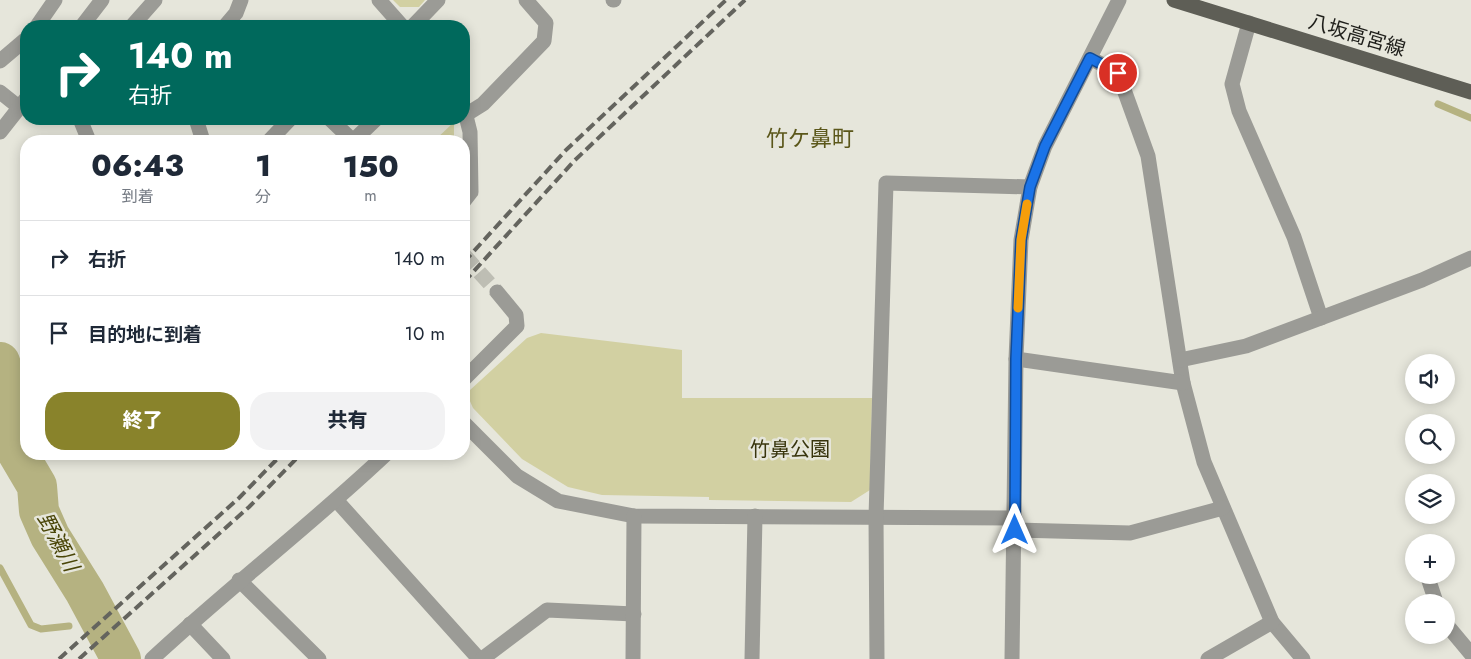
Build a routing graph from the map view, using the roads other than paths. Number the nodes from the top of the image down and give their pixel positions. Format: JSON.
{"nodes":[{"id":1,"x":56,"y":0,"type":"edge"},
{"id":2,"x":102,"y":0,"type":"edge"},
{"id":3,"x":155,"y":0,"type":"edge"},
{"id":4,"x":241,"y":0,"type":"edge"},
{"id":5,"x":379,"y":0,"type":"edge"},
{"id":6,"x":438,"y":0,"type":"edge"},
{"id":7,"x":526,"y":0,"type":"edge"},
{"id":8,"x":1119,"y":0,"type":"edge"},
{"id":9,"x":1174,"y":0,"type":"edge"},
{"id":10,"x":41,"y":20,"type":"edge"},
{"id":11,"x":87,"y":20,"type":"edge"},
{"id":12,"x":137,"y":20,"type":"edge"},
{"id":13,"x":230,"y":20,"type":"edge"},
{"id":14,"x":397,"y":20,"type":"edge"},
{"id":15,"x":420,"y":20,"type":"edge"},
{"id":16,"x":1249,"y":23,"type":"junction"},
{"id":17,"x":20,"y":44,"type":"edge"},
{"id":18,"x":1090,"y":58,"type":"junction"},
{"id":19,"x":0,"y":61,"type":"edge"},
{"id":20,"x":0,"y":92,"type":"edge"},
{"id":21,"x":1471,"y":92,"type":"edge"},
{"id":22,"x":20,"y":102,"type":"edge"},
{"id":23,"x":20,"y":108,"type":"edge"},
{"id":24,"x":470,"y":109,"type":"edge"},
{"id":25,"x":284,"y":125,"type":"edge"},
{"id":26,"x":336,"y":125,"type":"edge"},
{"id":27,"x":370,"y":125,"type":"edge"},
{"id":28,"x":468,"y":125,"type":"edge"},
{"id":29,"x":0,"y":132,"type":"edge"},
{"id":30,"x":275,"y":135,"type":"edge"},
{"id":31,"x":347,"y":135,"type":"edge"},
{"id":32,"x":359,"y":135,"type":"edge"},
{"id":33,"x":1030,"y":187,"type":"junction"},
{"id":34,"x":470,"y":193,"type":"edge"},
{"id":35,"x":1471,"y":258,"type":"edge"},
{"id":36,"x":496,"y":292,"type":"tunnel mouth"},
{"id":37,"x":1321,"y":318,"type":"junction"},
{"id":38,"x":1016,"y":359,"type":"junction"},
{"id":39,"x":1180,"y":360,"type":"junction"},
{"id":40,"x":470,"y":373,"type":"edge"},
{"id":41,"x":1184,"y":383,"type":"junction"},
{"id":42,"x":470,"y":429,"type":"edge"},
{"id":43,"x":380,"y":460,"type":"edge"},
{"id":44,"x":336,"y":501,"type":"junction"},
{"id":45,"x":1223,"y":508,"type":"junction"},
{"id":46,"x":634,"y":516,"type":"junction"},
{"id":47,"x":755,"y":516,"type":"junction"},
{"id":48,"x":876,"y":517,"type":"junction"},
{"id":49,"x":1015,"y":524,"type":"junction"},
{"id":50,"x":239,"y":580,"type":"junction"},
{"id":51,"x":634,"y":614,"type":"junction"},
{"id":52,"x":1272,"y":622,"type":"junction"},
{"id":53,"x":190,"y":624,"type":"junction"},
{"id":54,"x":1455,"y":635,"type":"edge"},
{"id":55,"x":1471,"y":654,"type":"edge"},
{"id":56,"x":152,"y":659,"type":"edge"},
{"id":57,"x":223,"y":659,"type":"edge"},
{"id":58,"x":319,"y":659,"type":"edge"},
{"id":59,"x":481,"y":659,"type":"edge"},
{"id":60,"x":633,"y":659,"type":"edge"},
{"id":61,"x":752,"y":659,"type":"edge"},
{"id":62,"x":877,"y":659,"type":"edge"},
{"id":63,"x":1012,"y":659,"type":"edge"},
{"id":64,"x":1208,"y":659,"type":"edge"},
{"id":65,"x":1303,"y":659,"type":"edge"}],
"edges":[{"from":1,"to":10,"type":"street"},
{"from":2,"to":11,"type":"street"},
{"from":3,"to":12,"type":"street"},
{"from":4,"to":13,"type":"street"},
{"from":5,"to":14,"type":"street"},
{"from":6,"to":15,"type":"street"},
{"from":7,"to":24,"type":"street"},
{"from":8,"to":18,"type":"street"},
{"from":9,"to":16,"type":"main road","name":"八坂高宮線"},
{"from":16,"to":21,"type":"main road","name":"八坂高宮線"},
{"from":16,"to":37,"type":"street"},
{"from":17,"to":19,"type":"street"},
{"from":18,"to":33,"type":"street"},
{"from":18,"to":39,"type":"street"},
{"from":20,"to":22,"type":"street"},
{"from":23,"to":29,"type":"street"},
{"from":25,"to":30,"type":"street"},
{"from":26,"to":31,"type":"street"},
{"from":27,"to":32,"type":"street"},
{"from":28,"to":34,"type":"street"},
{"from":33,"to":38,"type":"street"},
{"from":33,"to":48,"type":"street"},
{"from":35,"to":37,"type":"street"},
{"from":36,"to":40,"type":"street"},
{"from":37,"to":39,"type":"street"},
{"from":38,"to":41,"type":"street"},
{"from":38,"to":49,"type":"street"},
{"from":39,"to":41,"type":"street"},
{"from":41,"to":45,"type":"street"},
{"from":42,"to":46,"type":"street"},
{"from":43,"to":44,"type":"street"},
{"from":44,"to":50,"type":"street"},
{"from":44,"to":59,"type":"street"},
{"from":45,"to":49,"type":"street"},
{"from":45,"to":52,"type":"street"},
{"from":46,"to":47,"type":"street"},
{"from":46,"to":51,"type":"street"},
{"from":47,"to":48,"type":"street"},
{"from":47,"to":61,"type":"street"},
{"from":48,"to":49,"type":"street"},
{"from":48,"to":62,"type":"street"},
{"from":49,"to":63,"type":"street"},
{"from":50,"to":53,"type":"street"},
{"from":50,"to":58,"type":"street"},
{"from":51,"to":59,"type":"street"},
{"from":51,"to":60,"type":"street"},
{"from":52,"to":64,"type":"street"},
{"from":52,"to":65,"type":"street"},
{"from":53,"to":56,"type":"street"},
{"from":53,"to":57,"type":"street"},
{"from":54,"to":55,"type":"street"}]}
